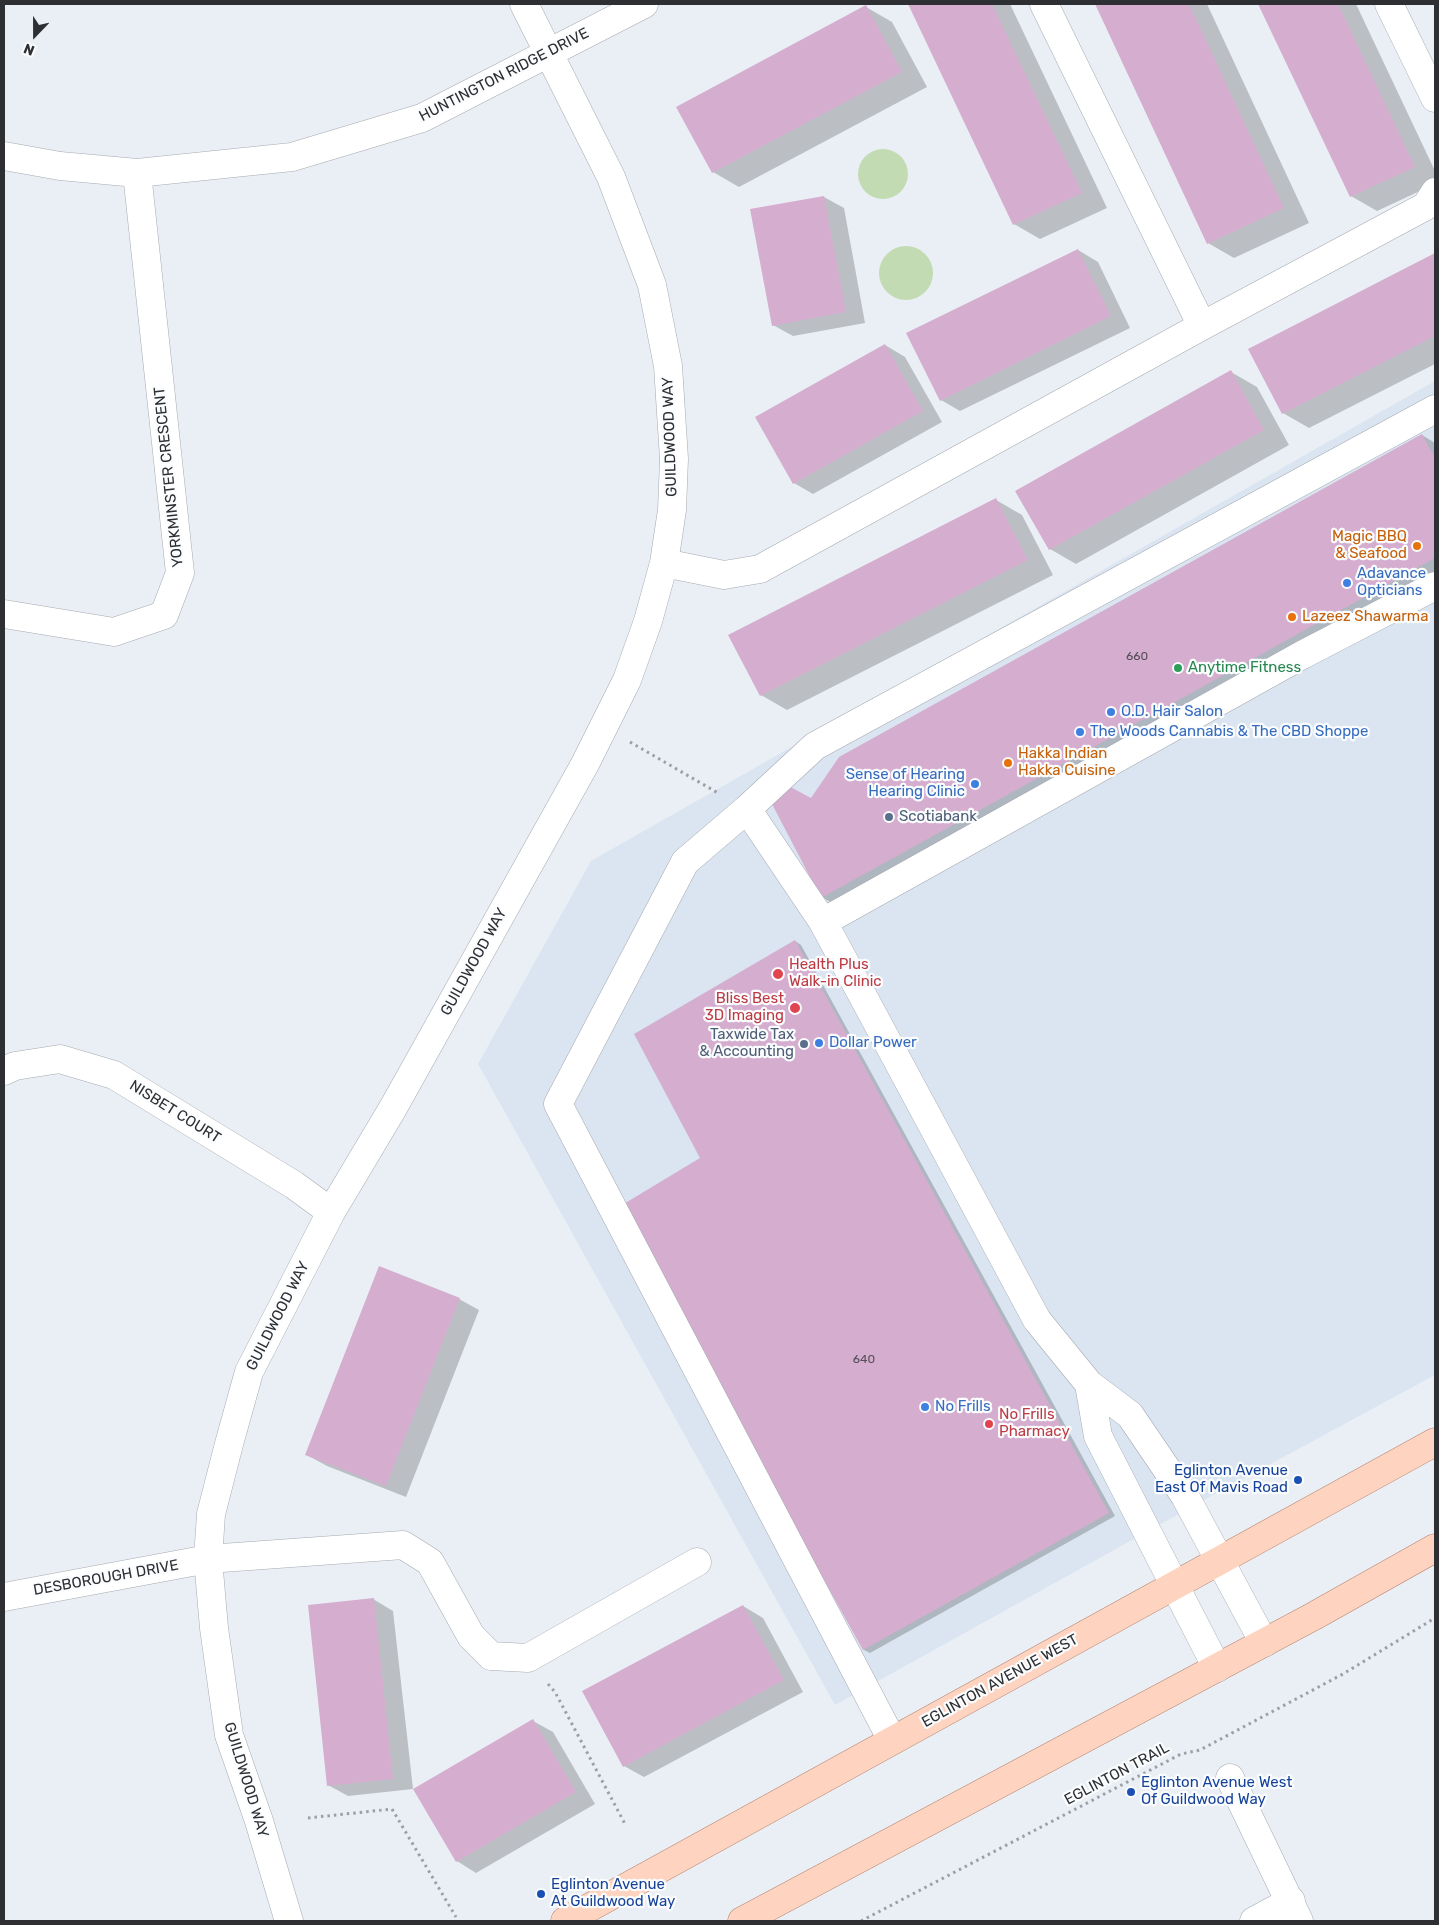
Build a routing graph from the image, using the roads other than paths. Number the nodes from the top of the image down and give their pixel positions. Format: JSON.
{"nodes":[{"id":1,"x":524,"y":4,"type":"edge"},
{"id":2,"x":644,"y":4,"type":"edge"},
{"id":3,"x":1044,"y":4,"type":"edge"},
{"id":4,"x":1389,"y":4,"type":"edge"},
{"id":5,"x":548,"y":54,"type":"junction"},
{"id":6,"x":1435,"y":98,"type":"edge"},
{"id":7,"x":4,"y":156,"type":"edge"},
{"id":8,"x":136,"y":173,"type":"junction"},
{"id":9,"x":1435,"y":192,"type":"edge"},
{"id":10,"x":1202,"y":326,"type":"junction"},
{"id":11,"x":1435,"y":409,"type":"edge"},
{"id":12,"x":664,"y":563,"type":"junction"},
{"id":13,"x":1435,"y":586,"type":"edge"},
{"id":14,"x":4,"y":614,"type":"edge"},
{"id":15,"x":746,"y":809,"type":"junction"},
{"id":16,"x":823,"y":922,"type":"junction"},
{"id":17,"x":4,"y":1071,"type":"edge"},
{"id":18,"x":331,"y":1212,"type":"junction"},
{"id":19,"x":1088,"y":1384,"type":"junction"},
{"id":20,"x":1435,"y":1442,"type":"edge"},
{"id":21,"x":1435,"y":1548,"type":"edge"},
{"id":22,"x":208,"y":1559,"type":"junction"},
{"id":23,"x":1219,"y":1560,"type":"junction"},
{"id":24,"x":697,"y":1562,"type":"dead end"},
{"id":25,"x":1174,"y":1585,"type":"junction"},
{"id":26,"x":4,"y":1597,"type":"edge"},
{"id":27,"x":1264,"y":1643,"type":"junction"},
{"id":28,"x":1217,"y":1668,"type":"junction"},
{"id":29,"x":892,"y":1740,"type":"junction"},
{"id":30,"x":1230,"y":1778,"type":"dead end"},
{"id":31,"x":1295,"y":1911,"type":"edge"},
{"id":32,"x":289,"y":1921,"type":"edge"},
{"id":33,"x":565,"y":1921,"type":"edge"},
{"id":34,"x":742,"y":1921,"type":"edge"},
{"id":35,"x":1254,"y":1921,"type":"edge"}],
"edges":[{"from":1,"to":5,"type":"street","name":"GUILDWOOD WAY"},
{"from":2,"to":5,"type":"street","name":"HUNTINGTON RIDGE DRIVE"},
{"from":3,"to":10,"type":"street"},
{"from":4,"to":6,"type":"street"},
{"from":5,"to":8,"type":"street","name":"HUNTINGTON RIDGE DRIVE"},
{"from":5,"to":12,"type":"street","name":"GUILDWOOD WAY"},
{"from":7,"to":8,"type":"street","name":"HUNTINGTON RIDGE DRIVE"},
{"from":8,"to":14,"type":"street","name":"YORKMINSTER CRESCENT"},
{"from":9,"to":10,"type":"street"},
{"from":10,"to":12,"type":"street"},
{"from":11,"to":15,"type":"street"},
{"from":12,"to":18,"type":"street","name":"GUILDWOOD WAY"},
{"from":13,"to":16,"type":"street"},
{"from":15,"to":16,"type":"street"},
{"from":15,"to":29,"type":"street"},
{"from":16,"to":19,"type":"street"},
{"from":17,"to":18,"type":"street","name":"NISBET COURT"},
{"from":18,"to":22,"type":"street","name":"GUILDWOOD WAY"},
{"from":19,"to":23,"type":"street"},
{"from":19,"to":25,"type":"street"},
{"from":20,"to":23,"type":"main road","name":"EGLINTON AVENUE WEST"},
{"from":21,"to":27,"type":"main road"},
{"from":22,"to":24,"type":"street","name":"DESBOROUGH DRIVE"},
{"from":22,"to":26,"type":"street","name":"DESBOROUGH DRIVE"},
{"from":22,"to":32,"type":"street","name":"GUILDWOOD WAY"},
{"from":23,"to":25,"type":"main road","name":"EGLINTON AVENUE WEST"},
{"from":23,"to":27,"type":"street"},
{"from":25,"to":28,"type":"street"},
{"from":25,"to":29,"type":"main road","name":"EGLINTON AVENUE WEST"},
{"from":27,"to":28,"type":"main road"},
{"from":28,"to":34,"type":"main road"},
{"from":29,"to":33,"type":"main road","name":"EGLINTON AVENUE WEST"},
{"from":30,"to":31,"type":"street"},
{"from":31,"to":35,"type":"street"}]}
